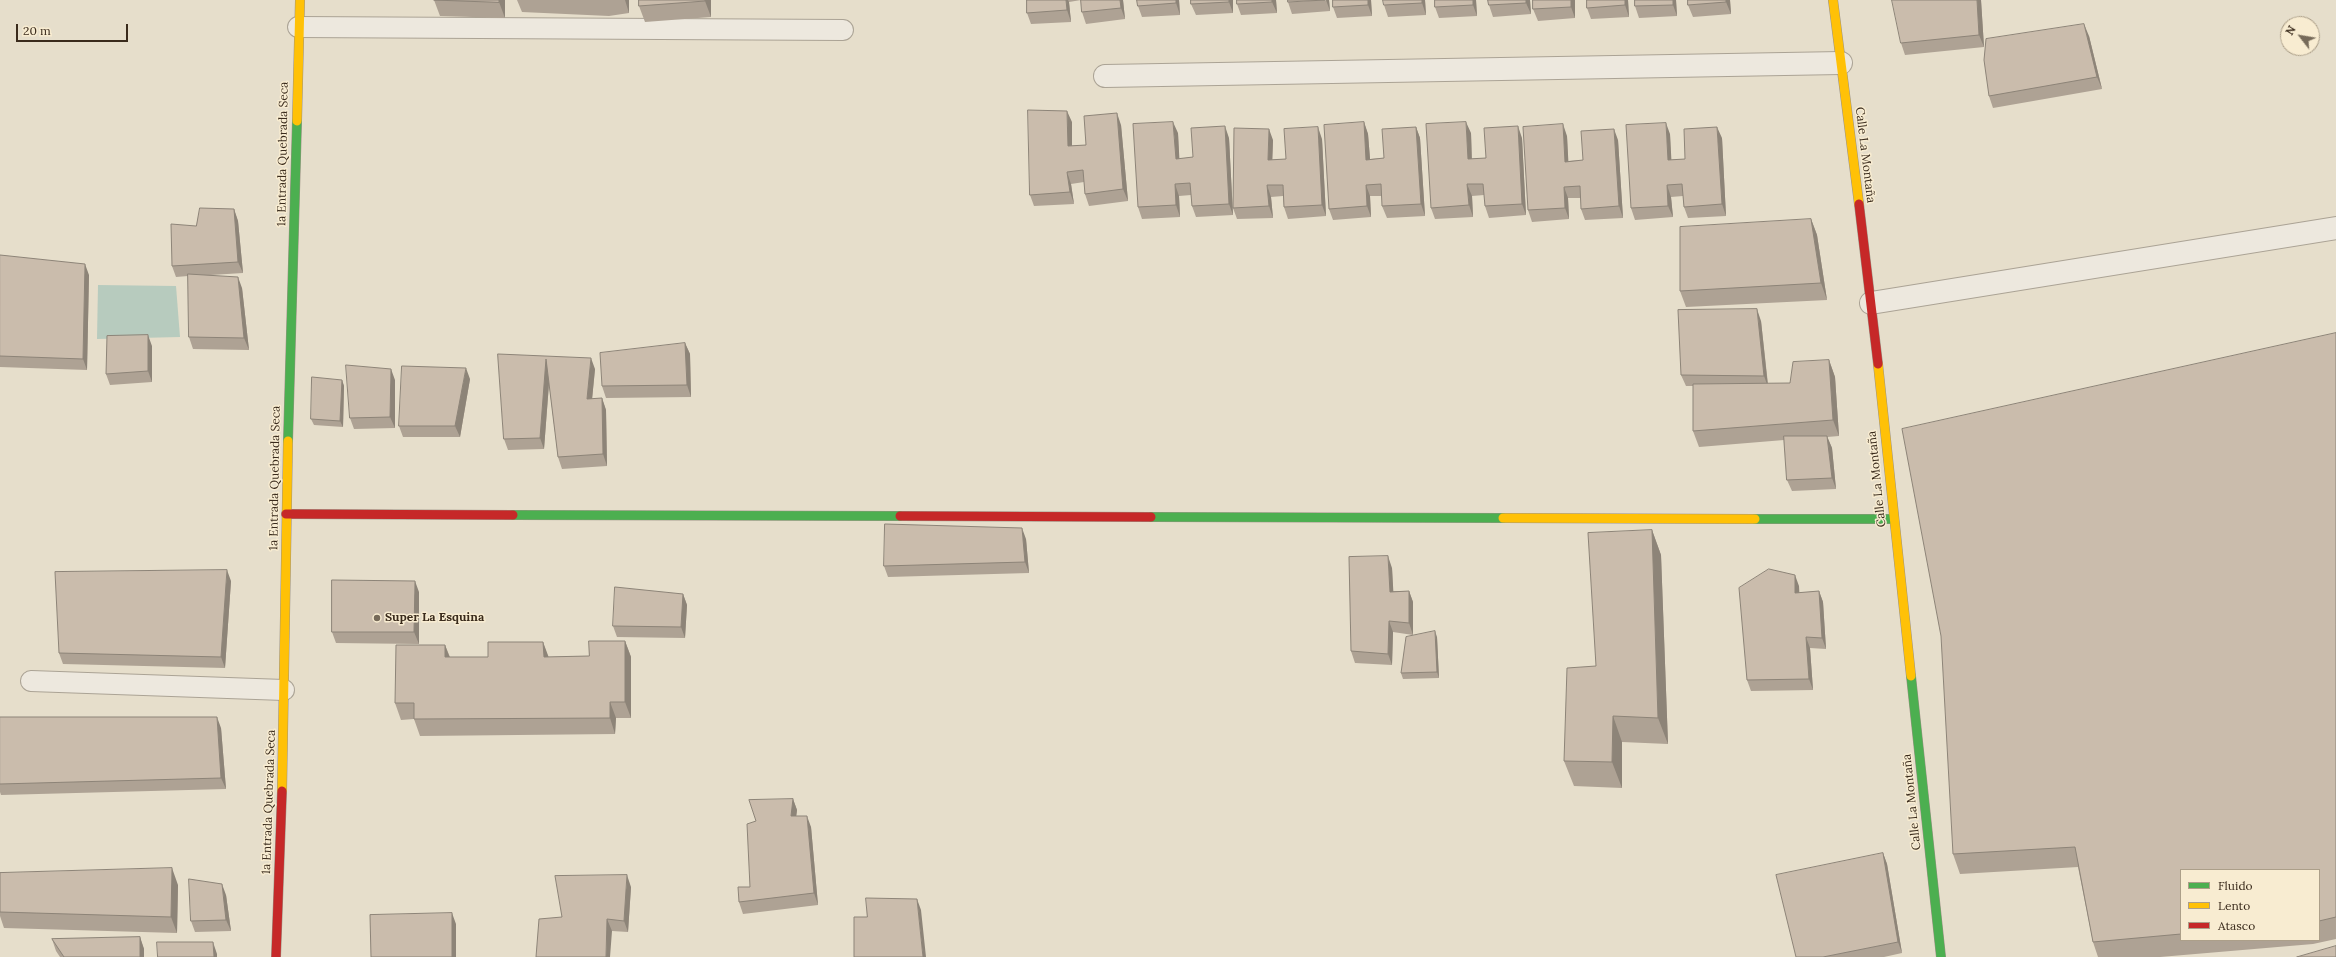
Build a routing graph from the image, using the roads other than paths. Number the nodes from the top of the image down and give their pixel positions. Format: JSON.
{"nodes":[{"id":1,"x":300,"y":0,"type":"edge"},
{"id":2,"x":1833,"y":0,"type":"edge"},
{"id":3,"x":298,"y":27,"type":"junction"},
{"id":4,"x":843,"y":30,"type":"dead end"},
{"id":5,"x":1841,"y":63,"type":"junction"},
{"id":6,"x":1105,"y":76,"type":"dead end"},
{"id":7,"x":2336,"y":228,"type":"edge"},
{"id":8,"x":1872,"y":303,"type":"junction"},
{"id":9,"x":286,"y":514,"type":"junction"},
{"id":10,"x":1893,"y":519,"type":"junction"},
{"id":11,"x":31,"y":681,"type":"dead end"},
{"id":12,"x":284,"y":690,"type":"junction"},
{"id":13,"x":276,"y":957,"type":"edge"},
{"id":14,"x":1941,"y":957,"type":"edge"}],
"edges":[{"from":1,"to":3,"type":"street","name":"1a Entrada Quebrada Seca"},
{"from":2,"to":5,"type":"street","name":"Calle La Montaña"},
{"from":3,"to":4,"type":"lane"},
{"from":3,"to":9,"type":"street","name":"1a Entrada Quebrada Seca"},
{"from":5,"to":6,"type":"street"},
{"from":5,"to":8,"type":"street","name":"Calle La Montaña"},
{"from":7,"to":8,"type":"street"},
{"from":8,"to":10,"type":"street","name":"Calle La Montaña"},
{"from":9,"to":10,"type":"street"},
{"from":9,"to":12,"type":"street","name":"1a Entrada Quebrada Seca"},
{"from":10,"to":14,"type":"street","name":"Calle La Montaña"},
{"from":11,"to":12,"type":"lane"},
{"from":12,"to":13,"type":"street","name":"1a Entrada Quebrada Seca"}]}
